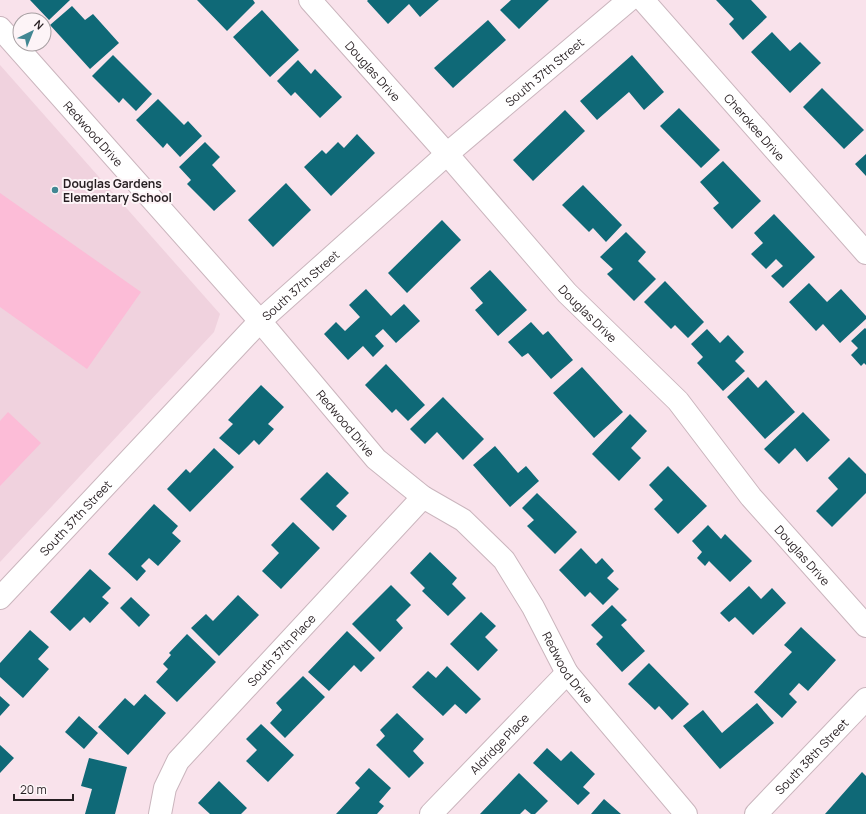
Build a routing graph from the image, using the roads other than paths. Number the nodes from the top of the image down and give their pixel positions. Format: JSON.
{"nodes":[{"id":1,"x":310,"y":0,"type":"edge"},
{"id":2,"x":629,"y":0,"type":"edge"},
{"id":3,"x":643,"y":0,"type":"edge"},
{"id":4,"x":0,"y":28,"type":"edge"},
{"id":5,"x":447,"y":154,"type":"junction"},
{"id":6,"x":866,"y":253,"type":"edge"},
{"id":7,"x":260,"y":321,"type":"junction"},
{"id":8,"x":423,"y":497,"type":"junction"},
{"id":9,"x":0,"y":598,"type":"edge"},
{"id":10,"x":866,"y":626,"type":"edge"},
{"id":11,"x":567,"y":673,"type":"junction"},
{"id":12,"x":866,"y":700,"type":"edge"},
{"id":13,"x":160,"y":814,"type":"edge"},
{"id":14,"x":431,"y":814,"type":"edge"},
{"id":15,"x":686,"y":814,"type":"edge"},
{"id":16,"x":756,"y":814,"type":"edge"}],
"edges":[{"from":1,"to":5,"type":"street","name":"Douglas Drive"},
{"from":2,"to":5,"type":"street","name":"South 37th Street"},
{"from":3,"to":6,"type":"street","name":"Cherokee Drive"},
{"from":4,"to":7,"type":"street","name":"Redwood Drive"},
{"from":5,"to":7,"type":"street","name":"South 37th Street"},
{"from":5,"to":10,"type":"street","name":"Douglas Drive"},
{"from":7,"to":8,"type":"street","name":"Redwood Drive"},
{"from":7,"to":9,"type":"street","name":"South 37th Street"},
{"from":8,"to":11,"type":"street","name":"Redwood Drive"},
{"from":8,"to":13,"type":"street","name":"South 37th Place"},
{"from":11,"to":14,"type":"street","name":"Aldridge Place"},
{"from":11,"to":15,"type":"street","name":"Redwood Drive"},
{"from":12,"to":16,"type":"street","name":"South 38th Street"}]}
